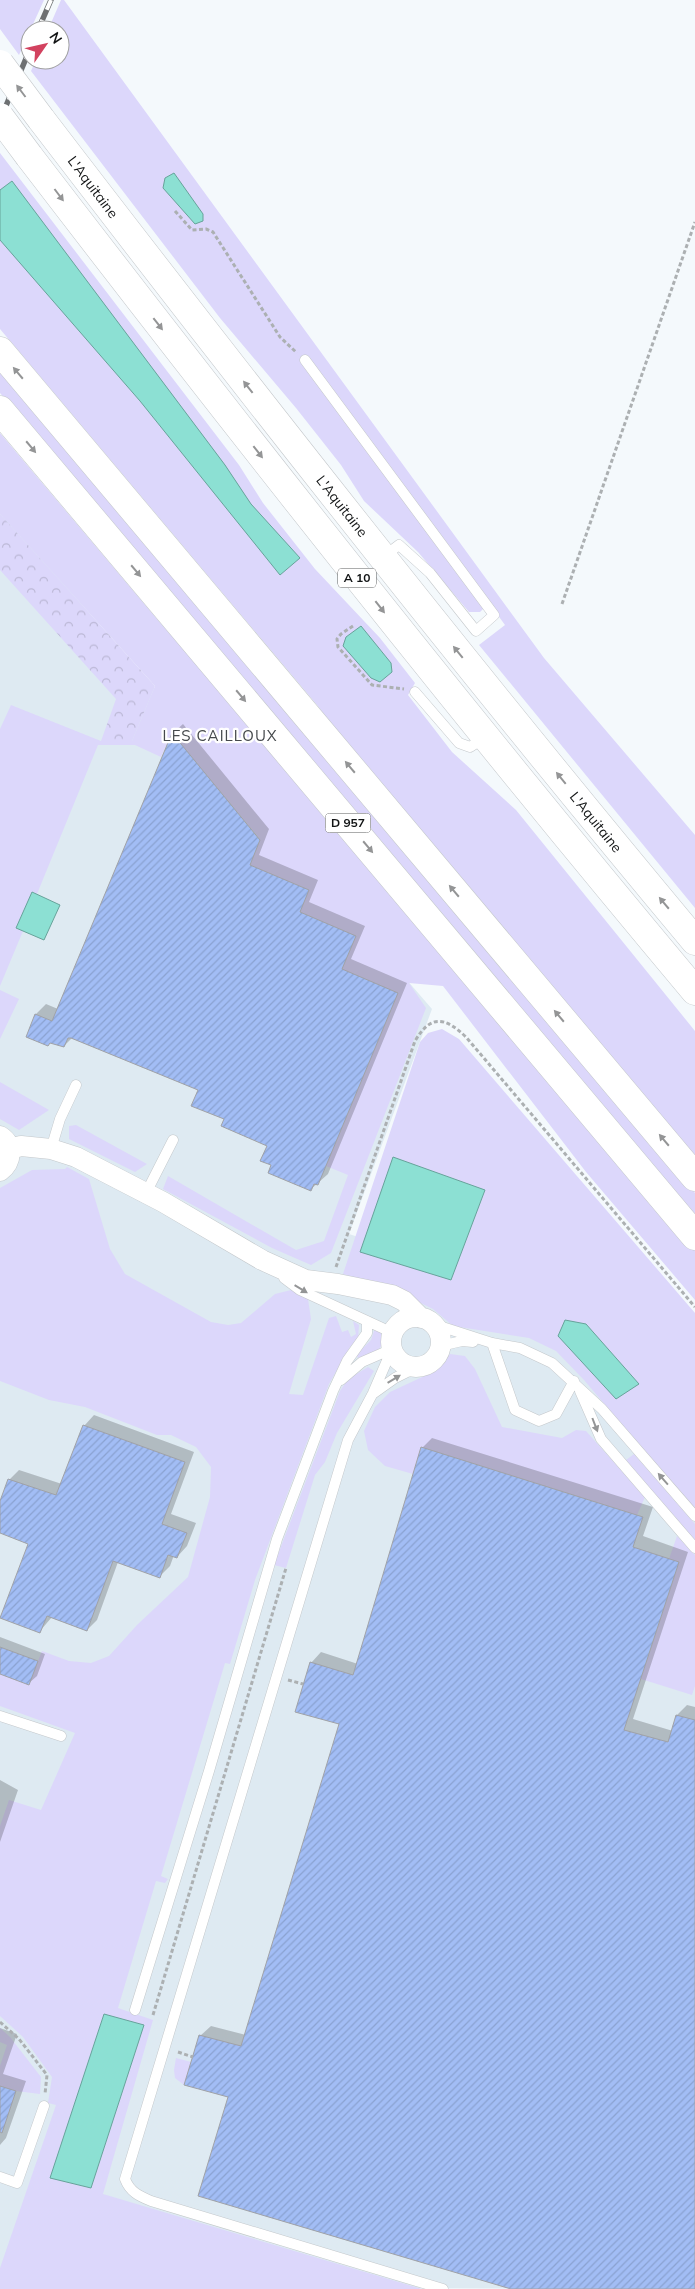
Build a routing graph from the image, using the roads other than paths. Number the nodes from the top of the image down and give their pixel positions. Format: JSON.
{"nodes":[{"id":1,"x":0,"y":64,"type":"edge"},
{"id":2,"x":0,"y":118,"type":"edge"},
{"id":3,"x":0,"y":351,"type":"edge"},
{"id":4,"x":305,"y":360,"type":"road end"},
{"id":5,"x":0,"y":410,"type":"edge"},
{"id":6,"x":383,"y":558,"type":"junction"},
{"id":7,"x":415,"y":692,"type":"road end"},
{"id":8,"x":485,"y":737,"type":"junction"},
{"id":9,"x":695,"y":941,"type":"edge"},
{"id":10,"x":695,"y":991,"type":"edge"},
{"id":11,"x":76,"y":1085,"type":"dead end"},
{"id":12,"x":173,"y":1140,"type":"dead end"},
{"id":13,"x":5,"y":1142,"type":"edge"},
{"id":14,"x":51,"y":1149,"type":"junction"},
{"id":15,"x":0,"y":1171,"type":"edge"},
{"id":16,"x":695,"y":1178,"type":"edge"},
{"id":17,"x":146,"y":1194,"type":"junction"},
{"id":18,"x":695,"y":1236,"type":"edge"},
{"id":19,"x":262,"y":1260,"type":"junction"},
{"id":20,"x":378,"y":1293,"type":"junction"},
{"id":21,"x":368,"y":1321,"type":"junction"},
{"id":22,"x":427,"y":1321,"type":"junction"},
{"id":23,"x":395,"y":1335,"type":"junction"},
{"id":24,"x":492,"y":1343,"type":"junction"},
{"id":25,"x":440,"y":1346,"type":"junction"},
{"id":26,"x":417,"y":1367,"type":"junction"},
{"id":27,"x":574,"y":1381,"type":"junction"},
{"id":28,"x":333,"y":1392,"type":"junction"},
{"id":29,"x":373,"y":1394,"type":"junction"},
{"id":30,"x":695,"y":1516,"type":"edge"},
{"id":31,"x":695,"y":1548,"type":"edge"},
{"id":32,"x":0,"y":1716,"type":"edge"},
{"id":33,"x":61,"y":1736,"type":"dead end"},
{"id":34,"x":135,"y":2010,"type":"dead end"},
{"id":35,"x":44,"y":2106,"type":"road end"},
{"id":36,"x":0,"y":2177,"type":"edge"},
{"id":37,"x":443,"y":2289,"type":"edge"}],
"edges":[{"from":6,"to":1,"type":"main road","name":"L'Aquitaine","number":"A 10","one_way":true,"bridge":true},
{"from":2,"to":8,"type":"main road","number":"A 10","one_way":true,"bridge":true},
{"from":16,"to":3,"type":"main road","number":"D 957","one_way":true},
{"from":4,"to":6,"type":"lane"},
{"from":5,"to":18,"type":"main road","number":"D 957","one_way":true},
{"from":9,"to":6,"type":"main road","name":"L'Aquitaine","number":"A 10","one_way":true},
{"from":7,"to":8,"type":"lane"},
{"from":8,"to":10,"type":"main road","number":"A 10"},
{"from":11,"to":14,"type":"lane"},
{"from":12,"to":17,"type":"lane"},
{"from":13,"to":14,"type":"street"},
{"from":13,"to":15,"type":"street"},
{"from":14,"to":17,"type":"street"},
{"from":17,"to":19,"type":"street"},
{"from":19,"to":20,"type":"street"},
{"from":19,"to":21,"type":"lane","one_way":true},
{"from":20,"to":22,"type":"street"},
{"from":20,"to":23,"type":"street"},
{"from":21,"to":23,"type":"lane"},
{"from":21,"to":28,"type":"lane"},
{"from":22,"to":23,"type":"street"},
{"from":22,"to":24,"type":"lane"},
{"from":22,"to":25,"type":"street"},
{"from":23,"to":26,"type":"street"},
{"from":23,"to":28,"type":"lane"},
{"from":23,"to":29,"type":"lane"},
{"from":24,"to":25,"type":"lane"},
{"from":24,"to":27,"type":"lane"},
{"from":24,"to":27,"type":"lane"},
{"from":25,"to":26,"type":"street"},
{"from":29,"to":26,"type":"lane","one_way":true},
{"from":30,"to":27,"type":"lane","one_way":true},
{"from":27,"to":31,"type":"lane","one_way":true},
{"from":28,"to":34,"type":"lane"},
{"from":29,"to":37,"type":"lane"},
{"from":32,"to":33,"type":"lane"},
{"from":35,"to":36,"type":"lane"}]}
